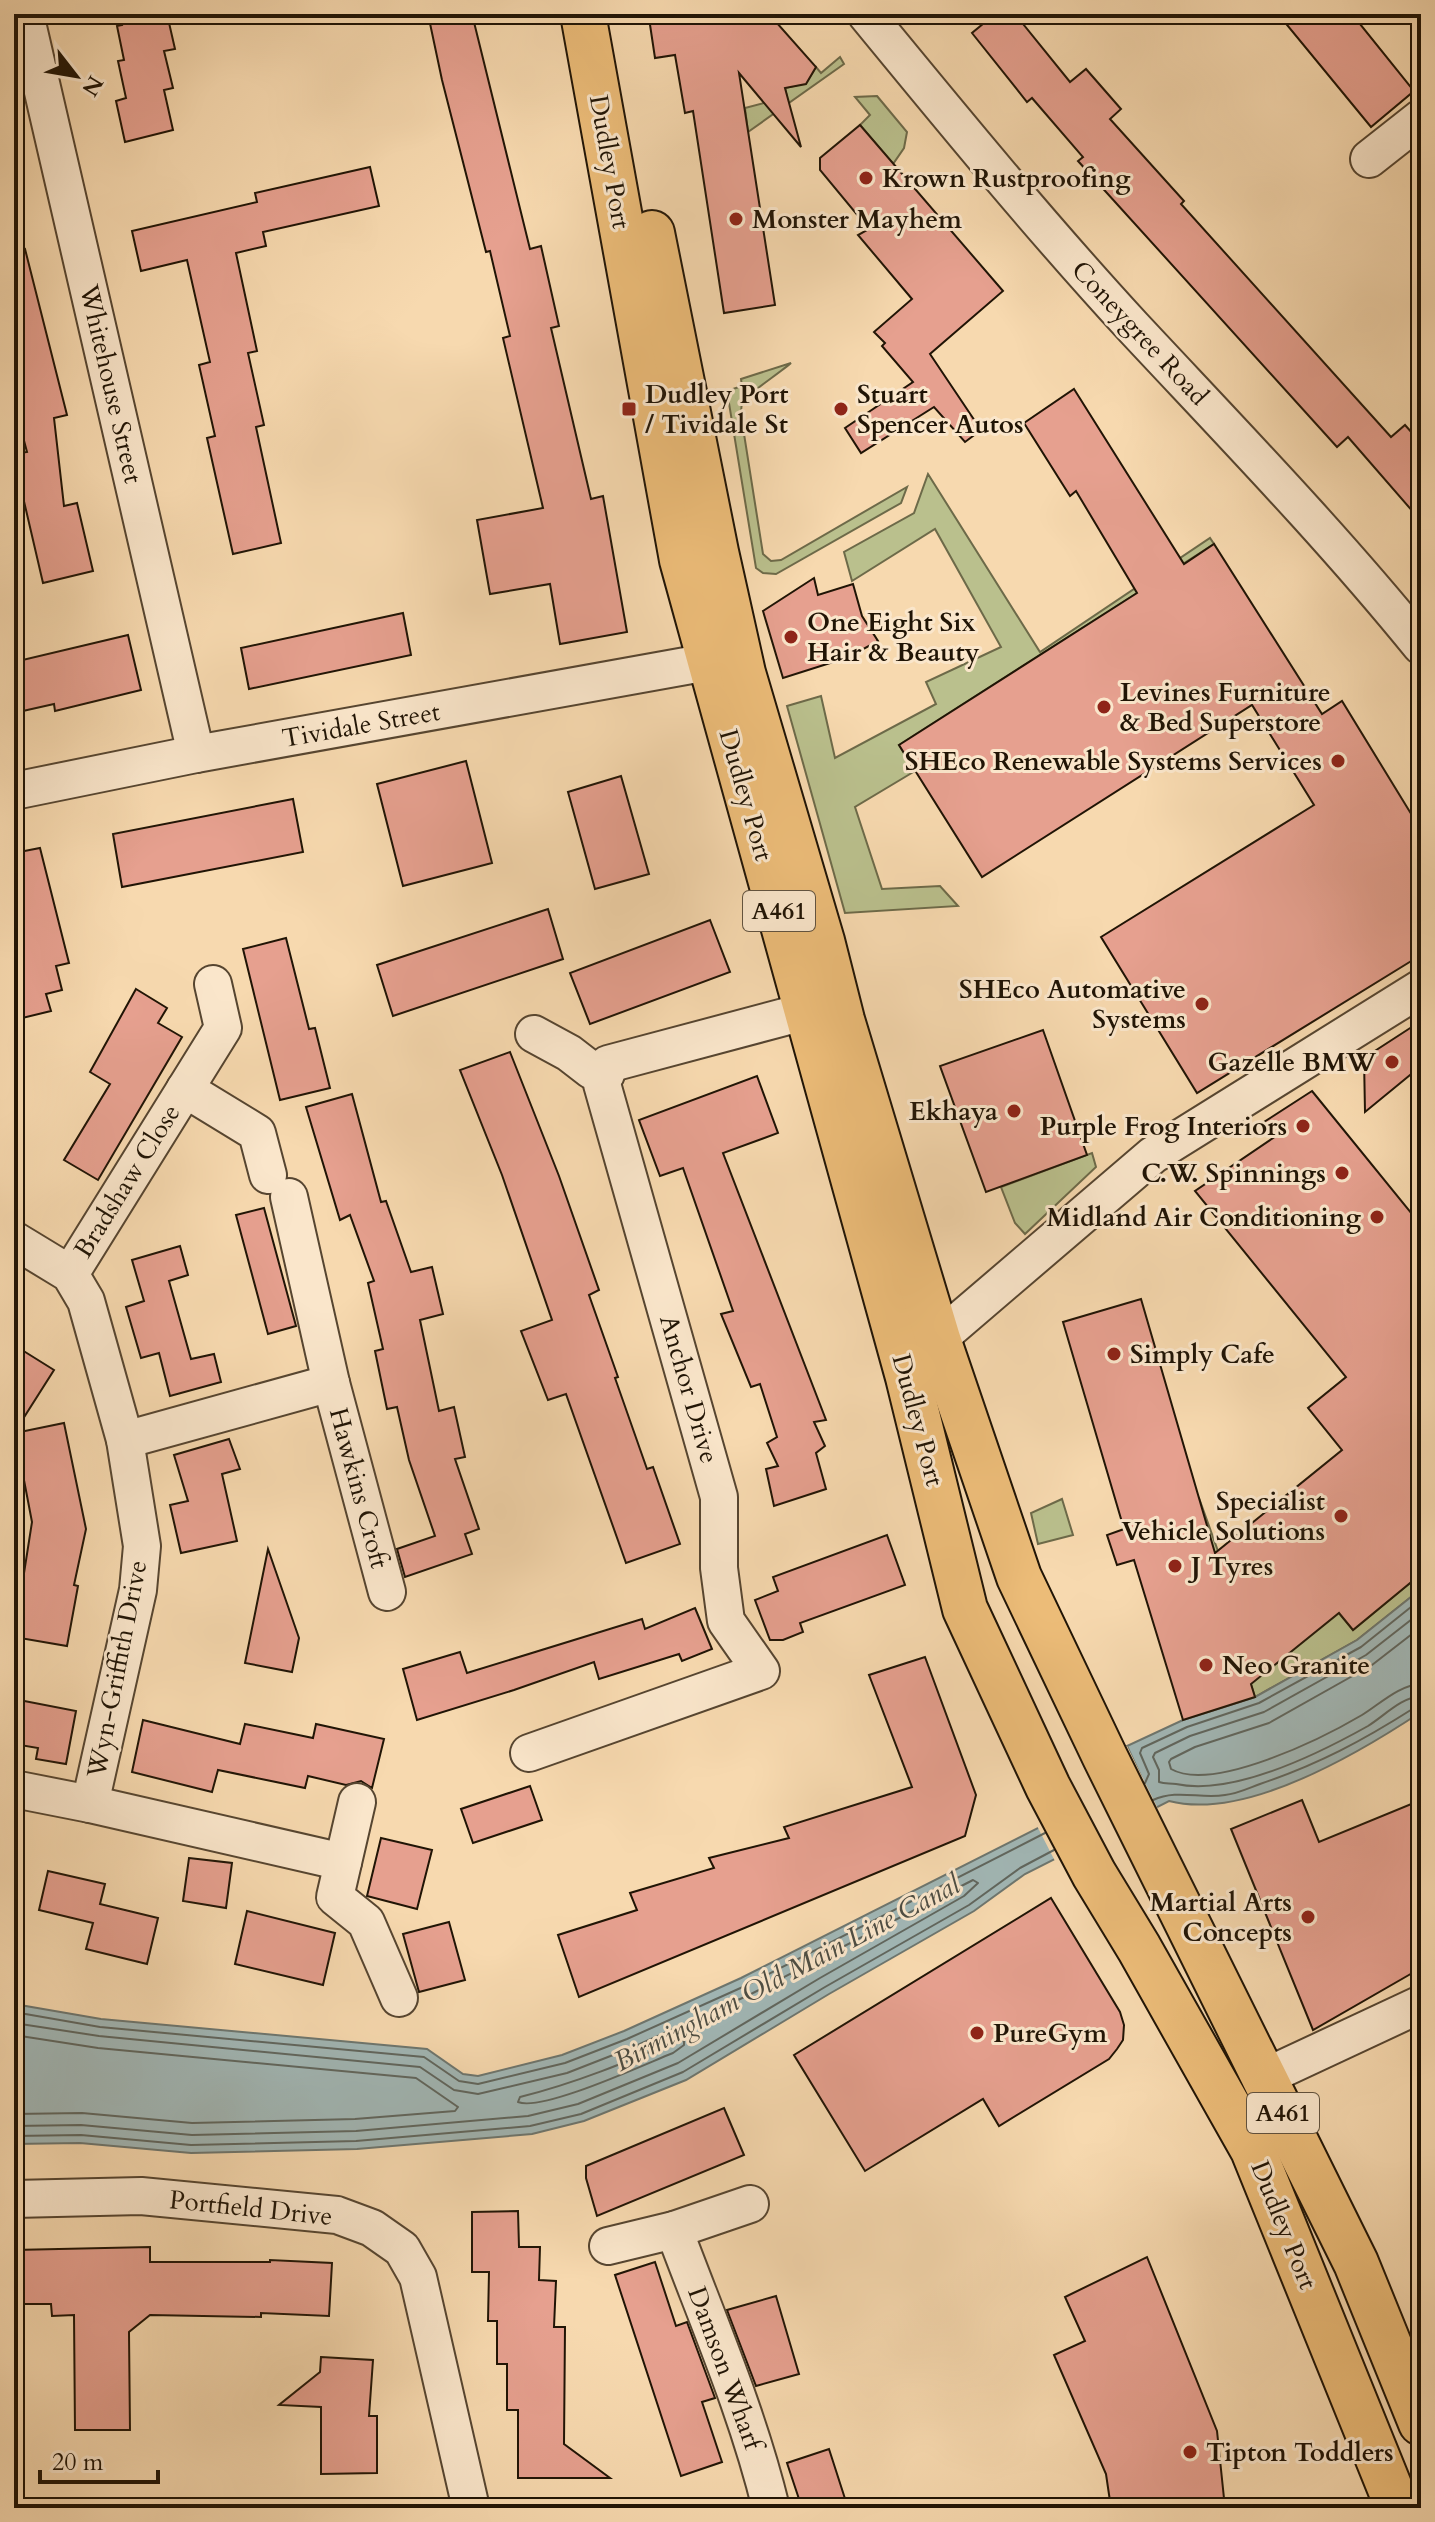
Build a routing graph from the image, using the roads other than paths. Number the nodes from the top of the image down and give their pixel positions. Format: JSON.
{"nodes":[{"id":1,"x":25,"y":14,"type":"edge"},
{"id":2,"x":583,"y":14,"type":"edge"},
{"id":3,"x":612,"y":14,"type":"edge"},
{"id":4,"x":866,"y":14,"type":"edge"},
{"id":5,"x":1421,"y":118,"type":"edge"},
{"id":6,"x":1369,"y":159,"type":"dead end"},
{"id":7,"x":1417,"y":634,"type":"edge"},
{"id":8,"x":726,"y":668,"type":"junction"},
{"id":9,"x":196,"y":754,"type":"junction"},
{"id":10,"x":14,"y":791,"type":"edge"},
{"id":11,"x":806,"y":887,"type":"junction"},
{"id":12,"x":213,"y":984,"type":"dead end"},
{"id":13,"x":1421,"y":988,"type":"edge"},
{"id":14,"x":807,"y":1011,"type":"junction"},
{"id":15,"x":534,"y":1034,"type":"dead end"},
{"id":16,"x":847,"y":1036,"type":"junction"},
{"id":17,"x":606,"y":1074,"type":"junction"},
{"id":18,"x":185,"y":1089,"type":"junction"},
{"id":19,"x":279,"y":1186,"type":"joint"},
{"id":20,"x":14,"y":1240,"type":"edge"},
{"id":21,"x":70,"y":1274,"type":"junction"},
{"id":22,"x":891,"y":1317,"type":"junction"},
{"id":23,"x":938,"y":1339,"type":"junction"},
{"id":24,"x":331,"y":1383,"type":"junction"},
{"id":25,"x":923,"y":1437,"type":"junction"},
{"id":26,"x":125,"y":1440,"type":"junction"},
{"id":27,"x":387,"y":1592,"type":"dead end"},
{"id":28,"x":529,"y":1753,"type":"dead end"},
{"id":29,"x":14,"y":1789,"type":"edge"},
{"id":30,"x":357,"y":1802,"type":"dead end"},
{"id":31,"x":90,"y":1804,"type":"junction"},
{"id":32,"x":343,"y":1862,"type":"junction"},
{"id":33,"x":399,"y":1998,"type":"dead end"},
{"id":34,"x":1421,"y":2004,"type":"edge"},
{"id":35,"x":1265,"y":2077,"type":"junction"},
{"id":36,"x":14,"y":2199,"type":"edge"},
{"id":37,"x":750,"y":2204,"type":"dead end"},
{"id":38,"x":674,"y":2230,"type":"junction"},
{"id":39,"x":608,"y":2246,"type":"dead end"},
{"id":40,"x":1421,"y":2423,"type":"edge"},
{"id":41,"x":471,"y":2508,"type":"edge"},
{"id":42,"x":771,"y":2508,"type":"edge"},
{"id":43,"x":1398,"y":2508,"type":"edge"}],
"edges":[{"from":1,"to":9,"type":"street","name":"Whitehouse Street"},
{"from":2,"to":8,"type":"highway","name":"Dudley Port","number":"A461"},
{"from":3,"to":8,"type":"highway","name":"Dudley Port"},
{"from":4,"to":7,"type":"street","name":"Coneygree Road"},
{"from":5,"to":6,"type":"street"},
{"from":8,"to":9,"type":"street","name":"Tividale Street"},
{"from":8,"to":11,"type":"highway","name":"Dudley Port","number":"A461"},
{"from":8,"to":14,"type":"highway","name":"Dudley Port","number":"A461"},
{"from":9,"to":10,"type":"street","name":"Tividale Street"},
{"from":11,"to":14,"type":"highway"},
{"from":11,"to":16,"type":"highway","name":"Dudley Port","number":"A461"},
{"from":12,"to":18,"type":"street","name":"Bradshaw Close"},
{"from":13,"to":23,"type":"street"},
{"from":14,"to":16,"type":"highway"},
{"from":14,"to":17,"type":"street"},
{"from":14,"to":22,"type":"highway","name":"Dudley Port","number":"A461"},
{"from":15,"to":17,"type":"street"},
{"from":16,"to":23,"type":"highway","name":"Dudley Port","number":"A461"},
{"from":17,"to":28,"type":"street","name":"Anchor Drive"},
{"from":18,"to":19,"type":"street","name":"Bradshaw Close"},
{"from":18,"to":21,"type":"street","name":"Bradshaw Close"},
{"from":19,"to":24,"type":"street","name":"Hawkins Croft"},
{"from":20,"to":21,"type":"street"},
{"from":21,"to":26,"type":"street","name":"Wyn-Griffith Drive"},
{"from":22,"to":23,"type":"highway"},
{"from":22,"to":25,"type":"highway","name":"Dudley Port","number":"A461"},
{"from":23,"to":25,"type":"highway"},
{"from":23,"to":35,"type":"highway","name":"Dudley Port","number":"A461"},
{"from":24,"to":26,"type":"street","name":"Hawkins Croft"},
{"from":24,"to":27,"type":"street","name":"Hawkins Croft"},
{"from":25,"to":43,"type":"highway","name":"Dudley Port","number":"A461"},
{"from":26,"to":31,"type":"street","name":"Wyn-Griffith Drive"},
{"from":29,"to":31,"type":"street"},
{"from":30,"to":32,"type":"street"},
{"from":31,"to":32,"type":"street"},
{"from":32,"to":33,"type":"street"},
{"from":34,"to":35,"type":"street"},
{"from":35,"to":40,"type":"highway","name":"Dudley Port","number":"A461"},
{"from":36,"to":41,"type":"street","name":"Portfield Drive"},
{"from":37,"to":38,"type":"street"},
{"from":38,"to":39,"type":"street"},
{"from":38,"to":42,"type":"street","name":"Damson Wharf"}]}
